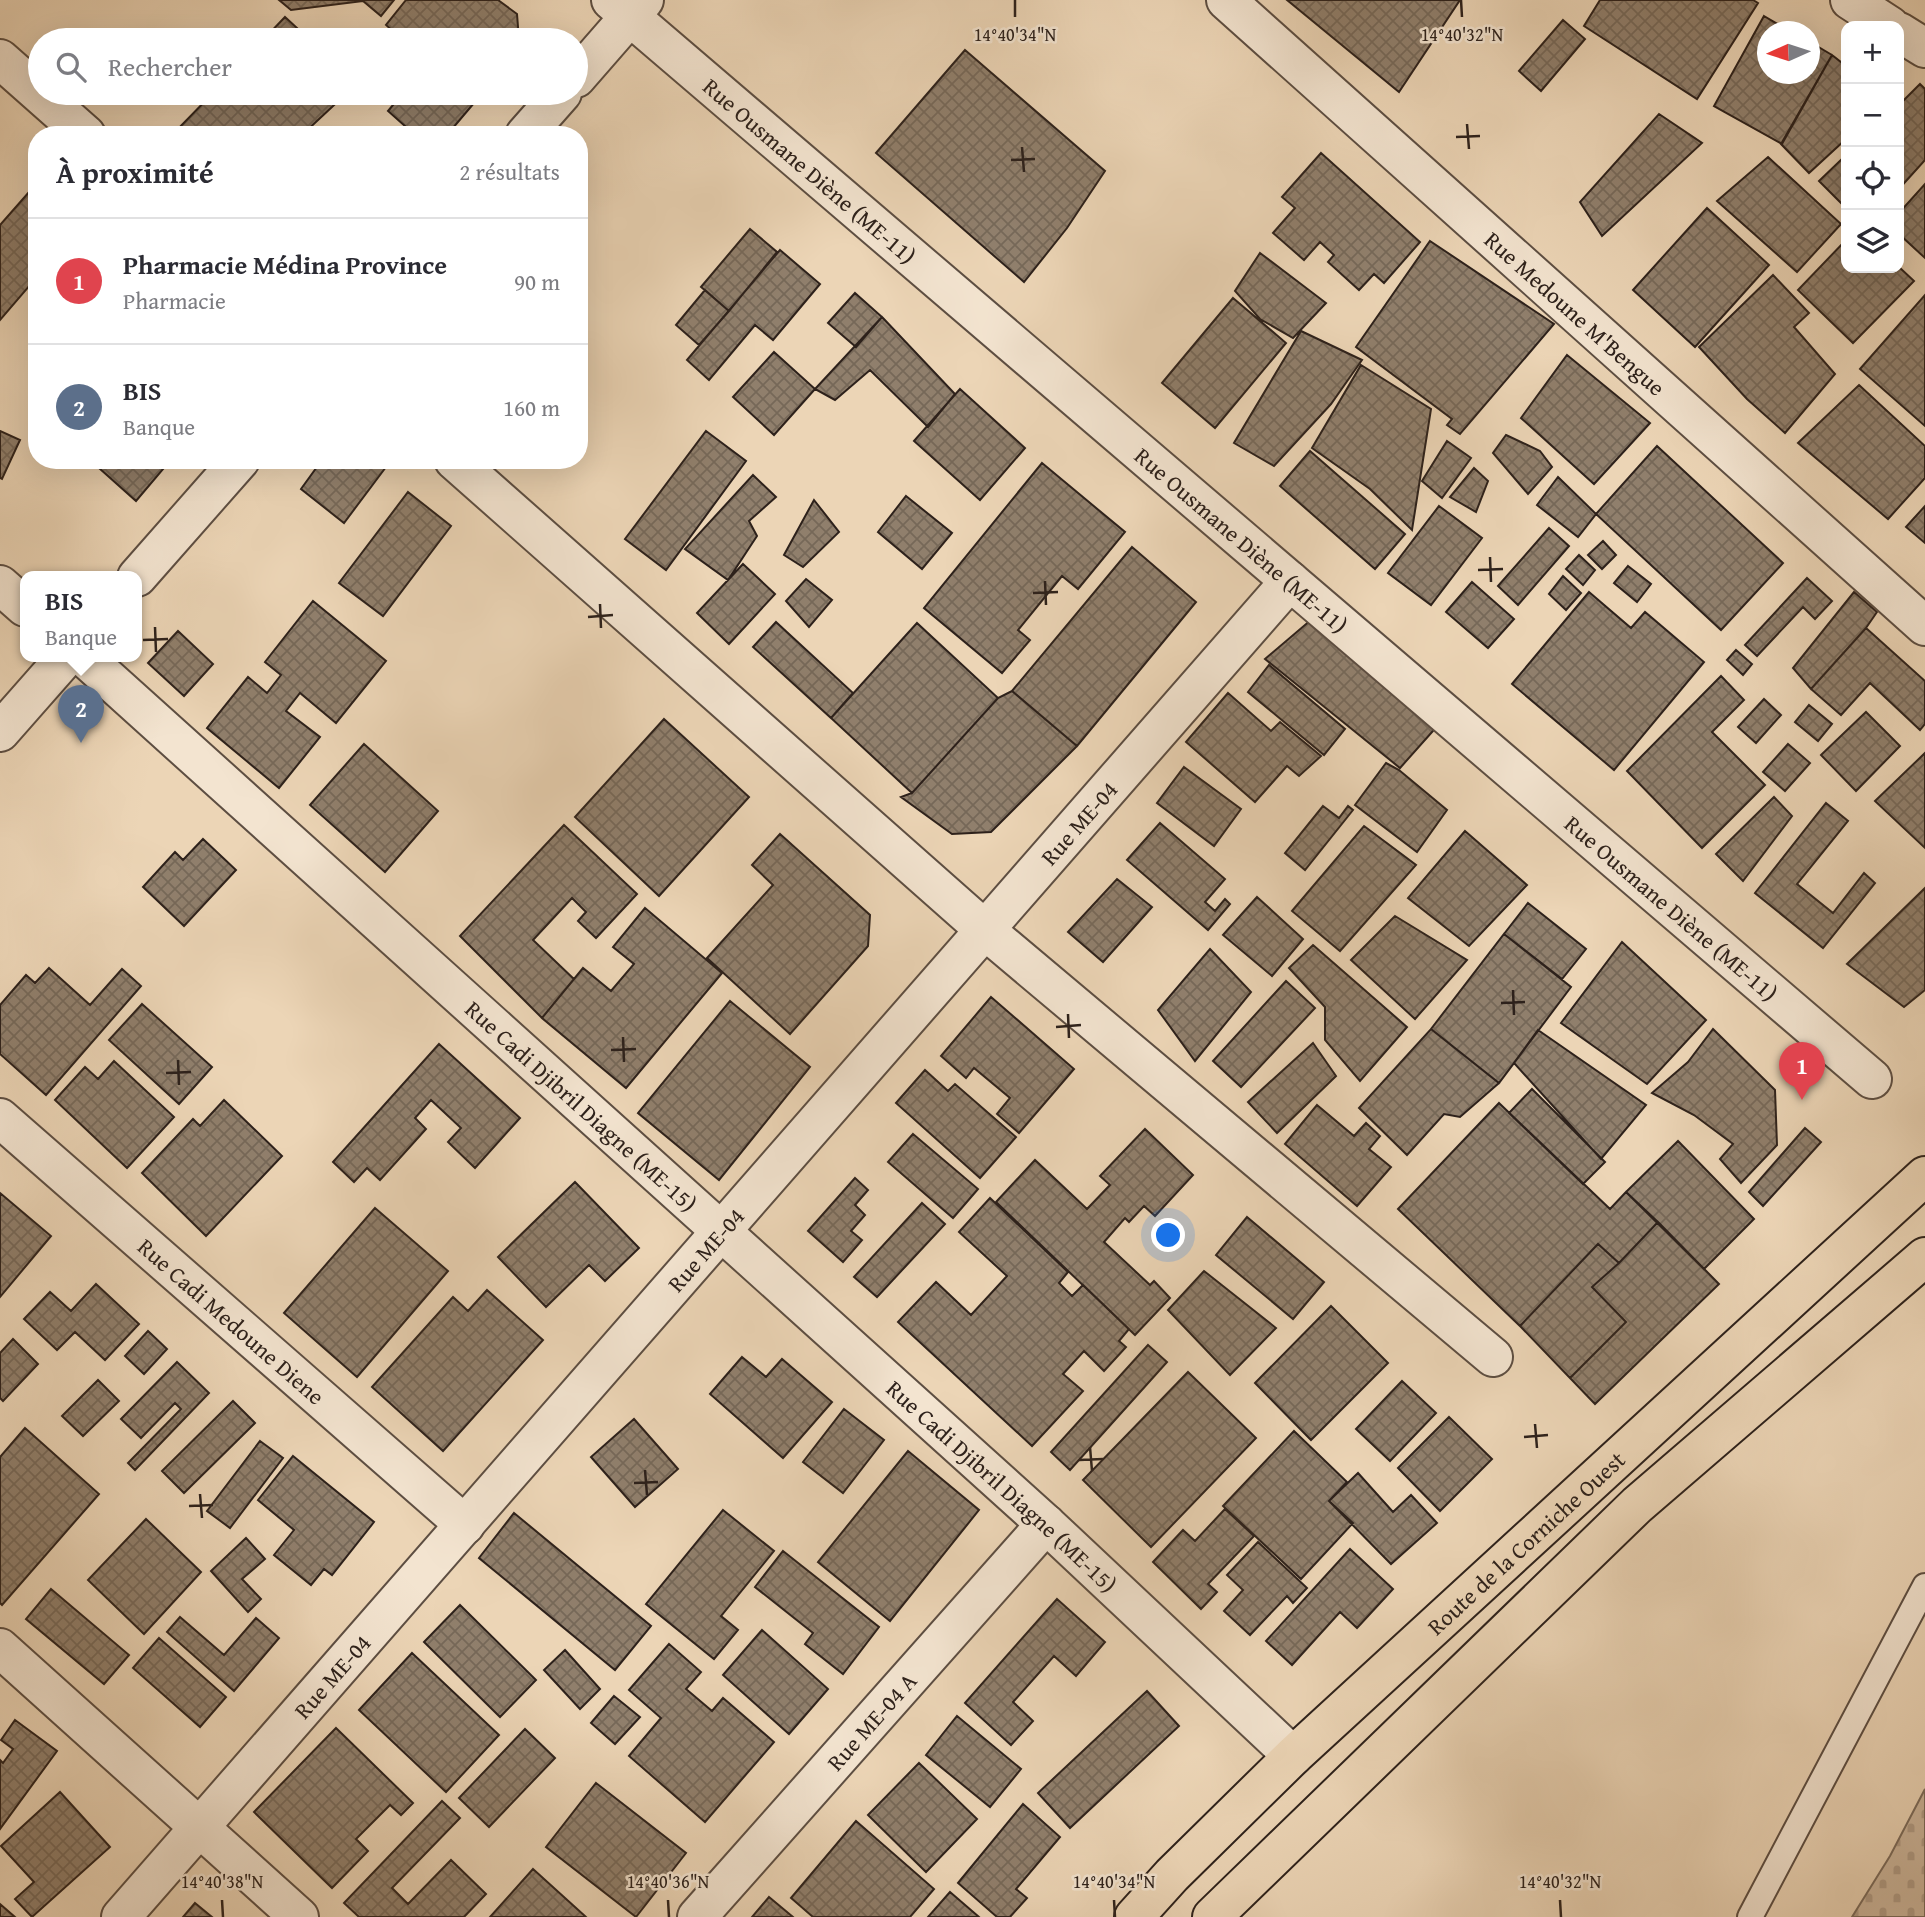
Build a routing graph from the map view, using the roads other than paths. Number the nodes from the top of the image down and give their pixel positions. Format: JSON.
{"nodes":[{"id":1,"x":1226,"y":0,"type":"edge"},
{"id":2,"x":1850,"y":0,"type":"edge"},
{"id":3,"x":629,"y":5,"type":"edge"},
{"id":4,"x":1882,"y":21,"type":"edge"},
{"id":5,"x":1904,"y":35,"type":"edge"},
{"id":6,"x":1925,"y":48,"type":"edge"},
{"id":7,"x":0,"y":59,"type":"edge"},
{"id":8,"x":588,"y":61,"type":"edge"},
{"id":9,"x":28,"y":84,"type":"edge"},
{"id":10,"x":52,"y":105,"type":"edge"},
{"id":11,"x":551,"y":105,"type":"edge"},
{"id":12,"x":76,"y":126,"type":"edge"},
{"id":13,"x":533,"y":126,"type":"edge"},
{"id":14,"x":232,"y":469,"type":"edge"},
{"id":15,"x":464,"y":469,"type":"edge"},
{"id":16,"x":142,"y":571,"type":"edge"},
{"id":17,"x":1290,"y":581,"type":"junction"},
{"id":18,"x":0,"y":585,"type":"edge"},
{"id":19,"x":20,"y":603,"type":"edge"},
{"id":20,"x":1925,"y":626,"type":"edge"},
{"id":21,"x":62,"y":662,"type":"edge"},
{"id":22,"x":89,"y":662,"type":"edge"},
{"id":23,"x":0,"y":732,"type":"edge"},
{"id":24,"x":985,"y":930,"type":"junction"},
{"id":25,"x":1872,"y":1079,"type":"dead end"},
{"id":26,"x":0,"y":1118,"type":"edge"},
{"id":27,"x":1925,"y":1176,"type":"edge"},
{"id":28,"x":722,"y":1230,"type":"junction"},
{"id":29,"x":1924,"y":1262,"type":"edge"},
{"id":30,"x":1493,"y":1357,"type":"dead end"},
{"id":31,"x":1046,"y":1524,"type":"junction"},
{"id":32,"x":465,"y":1525,"type":"junction"},
{"id":33,"x":1925,"y":1586,"type":"edge"},
{"id":34,"x":0,"y":1648,"type":"edge"},
{"id":35,"x":1293,"y":1756,"type":"junction"},
{"id":36,"x":199,"y":1829,"type":"junction"},
{"id":37,"x":121,"y":1917,"type":"edge"},
{"id":38,"x":299,"y":1917,"type":"edge"},
{"id":39,"x":697,"y":1917,"type":"edge"},
{"id":40,"x":1134,"y":1917,"type":"edge"},
{"id":41,"x":1212,"y":1917,"type":"edge"},
{"id":42,"x":1750,"y":1917,"type":"edge"}],
"edges":[{"from":1,"to":20,"type":"street","name":"Rue Medoune M'Bengue"},
{"from":2,"to":4,"type":"street"},
{"from":3,"to":8,"type":"street"},
{"from":3,"to":17,"type":"street","name":"Rue Ousmane Diène (ME-11)"},
{"from":5,"to":6,"type":"street"},
{"from":7,"to":9,"type":"street"},
{"from":10,"to":12,"type":"street"},
{"from":11,"to":13,"type":"street"},
{"from":14,"to":16,"type":"street"},
{"from":15,"to":24,"type":"street"},
{"from":17,"to":24,"type":"street","name":"Rue ME-04"},
{"from":17,"to":25,"type":"street","name":"Rue Ousmane Diène (ME-11)"},
{"from":18,"to":19,"type":"street"},
{"from":21,"to":23,"type":"street"},
{"from":22,"to":28,"type":"street","name":"Rue Cadi Djibril Diagne (ME-15)"},
{"from":24,"to":28,"type":"street","name":"Rue ME-04"},
{"from":24,"to":30,"type":"street"},
{"from":26,"to":32,"type":"street","name":"Rue Cadi Medoune Diene"},
{"from":27,"to":35,"type":"highway","name":"Route de la Corniche Ouest"},
{"from":28,"to":31,"type":"street","name":"Rue Cadi Djibril Diagne (ME-15)"},
{"from":28,"to":32,"type":"street","name":"Rue ME-04"},
{"from":29,"to":41,"type":"highway"},
{"from":31,"to":35,"type":"street","name":"Rue Cadi Djibril Diagne (ME-15)"},
{"from":31,"to":39,"type":"street","name":"Rue ME-04 A"},
{"from":32,"to":36,"type":"street","name":"Rue ME-04"},
{"from":33,"to":42,"type":"lane"},
{"from":34,"to":36,"type":"street"},
{"from":35,"to":40,"type":"highway","name":"Route de la Corniche Ouest"},
{"from":36,"to":37,"type":"street","name":"Rue ME-04"},
{"from":36,"to":38,"type":"street"}]}
